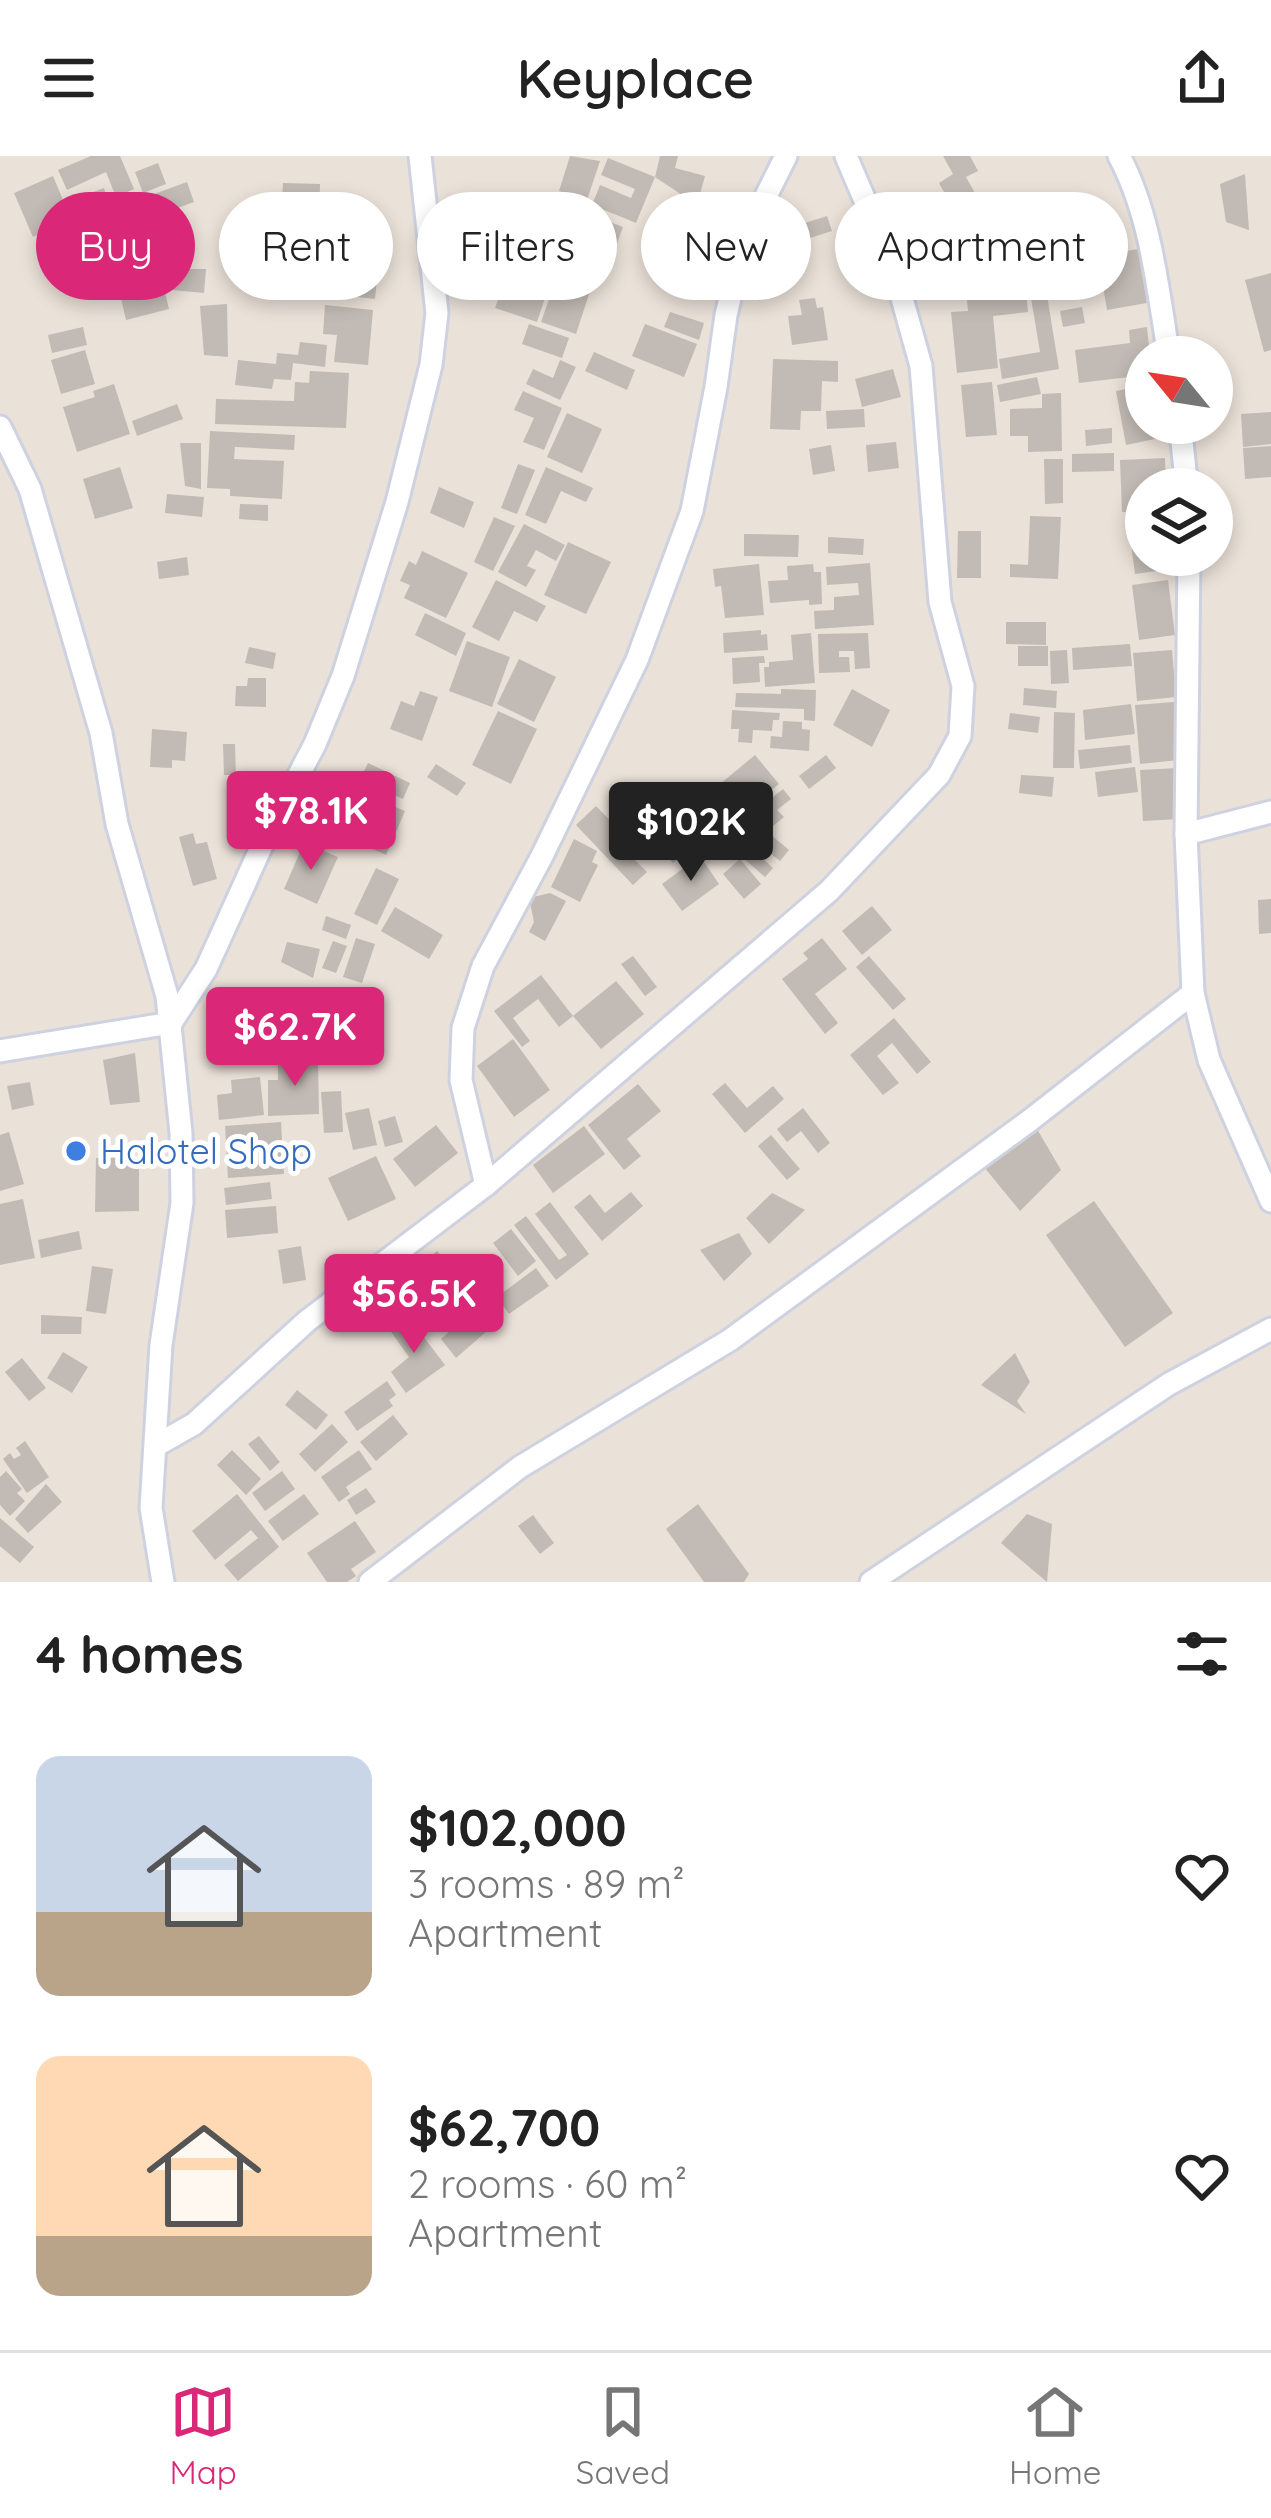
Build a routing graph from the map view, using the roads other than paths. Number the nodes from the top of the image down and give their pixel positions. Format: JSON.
{"nodes":[{"id":1,"x":419,"y":156,"type":"edge"},
{"id":2,"x":786,"y":156,"type":"edge"},
{"id":3,"x":846,"y":156,"type":"edge"},
{"id":4,"x":1119,"y":156,"type":"edge"},
{"id":5,"x":1165,"y":336,"type":"edge"},
{"id":6,"x":0,"y":427,"type":"edge"},
{"id":7,"x":1189,"y":576,"type":"edge"},
{"id":8,"x":1271,"y":812,"type":"edge"},
{"id":9,"x":1186,"y":834,"type":"junction"},
{"id":10,"x":1193,"y":994,"type":"junction"},
{"id":11,"x":171,"y":1023,"type":"junction"},
{"id":12,"x":0,"y":1051,"type":"edge"},
{"id":13,"x":486,"y":1185,"type":"junction"},
{"id":14,"x":1271,"y":1201,"type":"edge"},
{"id":15,"x":1271,"y":1329,"type":"edge"},
{"id":16,"x":157,"y":1445,"type":"junction"},
{"id":17,"x":163,"y":1582,"type":"edge"},
{"id":18,"x":370,"y":1582,"type":"edge"},
{"id":19,"x":871,"y":1582,"type":"edge"}],
"edges":[{"from":1,"to":11,"type":"street"},
{"from":2,"to":13,"type":"street"},
{"from":3,"to":13,"type":"street"},
{"from":4,"to":5,"type":"street"},
{"from":6,"to":11,"type":"street"},
{"from":7,"to":9,"type":"street"},
{"from":8,"to":9,"type":"street"},
{"from":9,"to":10,"type":"street"},
{"from":10,"to":14,"type":"street"},
{"from":10,"to":18,"type":"street"},
{"from":11,"to":12,"type":"street"},
{"from":11,"to":16,"type":"street"},
{"from":13,"to":16,"type":"street"},
{"from":15,"to":19,"type":"street"},
{"from":16,"to":17,"type":"street"}]}
